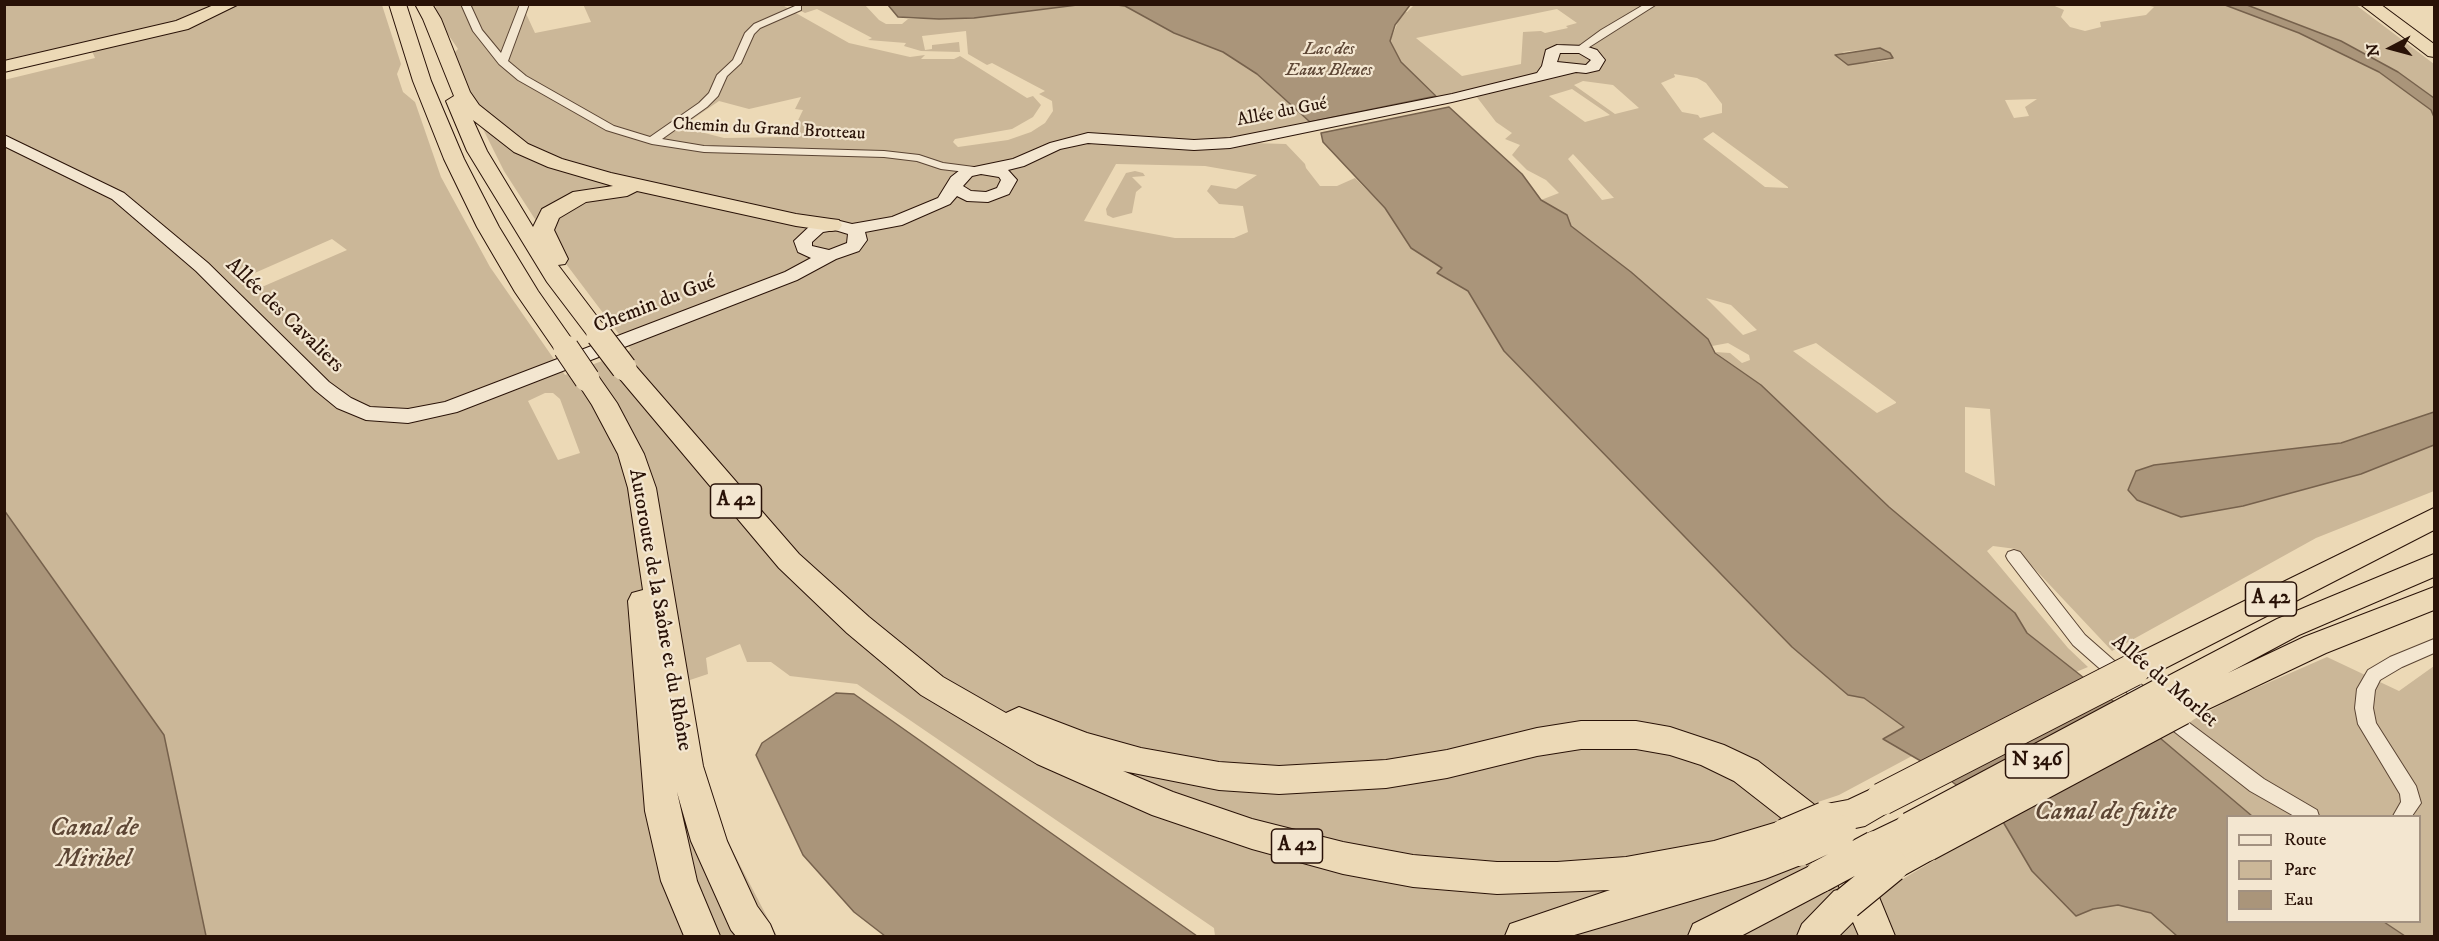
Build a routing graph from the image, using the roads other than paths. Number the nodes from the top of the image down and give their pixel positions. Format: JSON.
{"nodes":[{"id":1,"x":229,"y":4,"type":"edge"},
{"id":2,"x":423,"y":4,"type":"edge"},
{"id":3,"x":465,"y":4,"type":"edge"},
{"id":4,"x":525,"y":4,"type":"edge"},
{"id":5,"x":1653,"y":4,"type":"edge"},
{"id":6,"x":2368,"y":4,"type":"edge"},
{"id":7,"x":796,"y":6,"type":"edge"},
{"id":8,"x":402,"y":7,"type":"edge"},
{"id":9,"x":1589,"y":47,"type":"junction"},
{"id":10,"x":2434,"y":51,"type":"edge"},
{"id":11,"x":1551,"y":61,"type":"junction"},
{"id":12,"x":503,"y":62,"type":"junction"},
{"id":13,"x":4,"y":65,"type":"edge"},
{"id":14,"x":1571,"y":69,"type":"junction"},
{"id":15,"x":1541,"y":77,"type":"junction"},
{"id":16,"x":4,"y":139,"type":"edge"},
{"id":17,"x":651,"y":141,"type":"junction"},
{"id":18,"x":1029,"y":159,"type":"junction"},
{"id":19,"x":941,"y":166,"type":"junction"},
{"id":20,"x":981,"y":170,"type":"junction"},
{"id":21,"x":1008,"y":178,"type":"junction"},
{"id":22,"x":955,"y":186,"type":"junction"},
{"id":23,"x":973,"y":197,"type":"junction"},
{"id":24,"x":831,"y":225,"type":"junction"},
{"id":25,"x":856,"y":235,"type":"junction"},
{"id":26,"x":804,"y":245,"type":"junction"},
{"id":27,"x":830,"y":255,"type":"junction"},
{"id":28,"x":558,"y":282,"type":"junction"},
{"id":29,"x":768,"y":285,"type":"junction"},
{"id":30,"x":562,"y":357,"type":"junction"},
{"id":31,"x":618,"y":428,"type":"junction"},
{"id":32,"x":2434,"y":518,"type":"edge"},
{"id":33,"x":2434,"y":547,"type":"edge"},
{"id":34,"x":2014,"y":556,"type":"dead end"},
{"id":35,"x":2426,"y":572,"type":"edge"},
{"id":36,"x":2434,"y":598,"type":"edge"},
{"id":37,"x":858,"y":625,"type":"junction"},
{"id":38,"x":2434,"y":646,"type":"edge"},
{"id":39,"x":2184,"y":699,"type":"junction"},
{"id":40,"x":2308,"y":815,"type":"edge"},
{"id":41,"x":2403,"y":815,"type":"edge"},
{"id":42,"x":1802,"y":854,"type":"junction"},
{"id":43,"x":1883,"y":856,"type":"junction"},
{"id":44,"x":702,"y":936,"type":"edge"},
{"id":45,"x":757,"y":936,"type":"edge"},
{"id":46,"x":1523,"y":936,"type":"edge"},
{"id":47,"x":1706,"y":936,"type":"edge"},
{"id":48,"x":1815,"y":936,"type":"edge"},
{"id":49,"x":1877,"y":936,"type":"edge"}],
"edges":[{"from":1,"to":13,"type":"highway"},
{"from":2,"to":24,"type":"highway"},
{"from":3,"to":12,"type":"street","name":"Chemin du Grand Brotteau"},
{"from":4,"to":12,"type":"street"},
{"from":5,"to":9,"type":"street"},
{"from":6,"to":10,"type":"highway"},
{"from":7,"to":17,"type":"street"},
{"from":8,"to":28,"type":"highway","name":"Autoroute de la Saône et du Rhône","number":"A 42"},
{"from":8,"to":30,"type":"highway","name":"Autoroute de la Saône et du Rhône","number":"A 42"},
{"from":9,"to":11,"type":"street"},
{"from":9,"to":14,"type":"street","name":"Allée du Gué"},
{"from":11,"to":14,"type":"street"},
{"from":11,"to":15,"type":"street"},
{"from":12,"to":17,"type":"street","name":"Chemin du Grand Brotteau"},
{"from":14,"to":15,"type":"street","name":"Allée du Gué"},
{"from":15,"to":18,"type":"street","name":"Allée du Gué"},
{"from":16,"to":30,"type":"street","name":"Allée des Cavaliers"},
{"from":17,"to":19,"type":"street","name":"Chemin du Grand Brotteau"},
{"from":18,"to":20,"type":"street","name":"Allée du Gué"},
{"from":18,"to":21,"type":"street","name":"Allée du Gué"},
{"from":19,"to":20,"type":"street","name":"Chemin du Grand Brotteau"},
{"from":19,"to":22,"type":"street"},
{"from":20,"to":21,"type":"street"},
{"from":20,"to":22,"type":"street"},
{"from":21,"to":23,"type":"street","name":"Allée du Gué"},
{"from":22,"to":23,"type":"street"},
{"from":22,"to":25,"type":"street"},
{"from":23,"to":25,"type":"street"},
{"from":24,"to":25,"type":"street"},
{"from":24,"to":26,"type":"street"},
{"from":25,"to":27,"type":"street","name":"Chemin du Gué"},
{"from":26,"to":27,"type":"street"},
{"from":26,"to":28,"type":"highway"},
{"from":26,"to":29,"type":"street","name":"Chemin du Gué"},
{"from":27,"to":29,"type":"street","name":"Chemin du Gué"},
{"from":28,"to":37,"type":"highway","name":"Autoroute de la Saône et du Rhône","number":"A 42","bridge":true},
{"from":29,"to":30,"type":"street","name":"Chemin du Gué"},
{"from":30,"to":31,"type":"highway","name":"Autoroute de la Saône et du Rhône","number":"A 42","bridge":true},
{"from":31,"to":44,"type":"highway"},
{"from":31,"to":45,"type":"highway","name":"Autoroute de la Saône et du Rhône","number":"A 42"},
{"from":32,"to":42,"type":"highway","number":"A 42","bridge":true},
{"from":33,"to":35,"type":"highway"},
{"from":34,"to":40,"type":"street","name":"Allée du Morlet"},
{"from":35,"to":39,"type":"highway"},
{"from":35,"to":39,"type":"highway"},
{"from":36,"to":39,"type":"highway"},
{"from":37,"to":42,"type":"highway","name":"Autoroute de la Saône et du Rhône","number":"A 42"},
{"from":37,"to":49,"type":"highway"},
{"from":38,"to":41,"type":"street"},
{"from":39,"to":43,"type":"highway","bridge":true},
{"from":42,"to":43,"type":"highway","bridge":true},
{"from":42,"to":46,"type":"highway"},
{"from":42,"to":47,"type":"highway"},
{"from":43,"to":48,"type":"highway","bridge":true}]}
